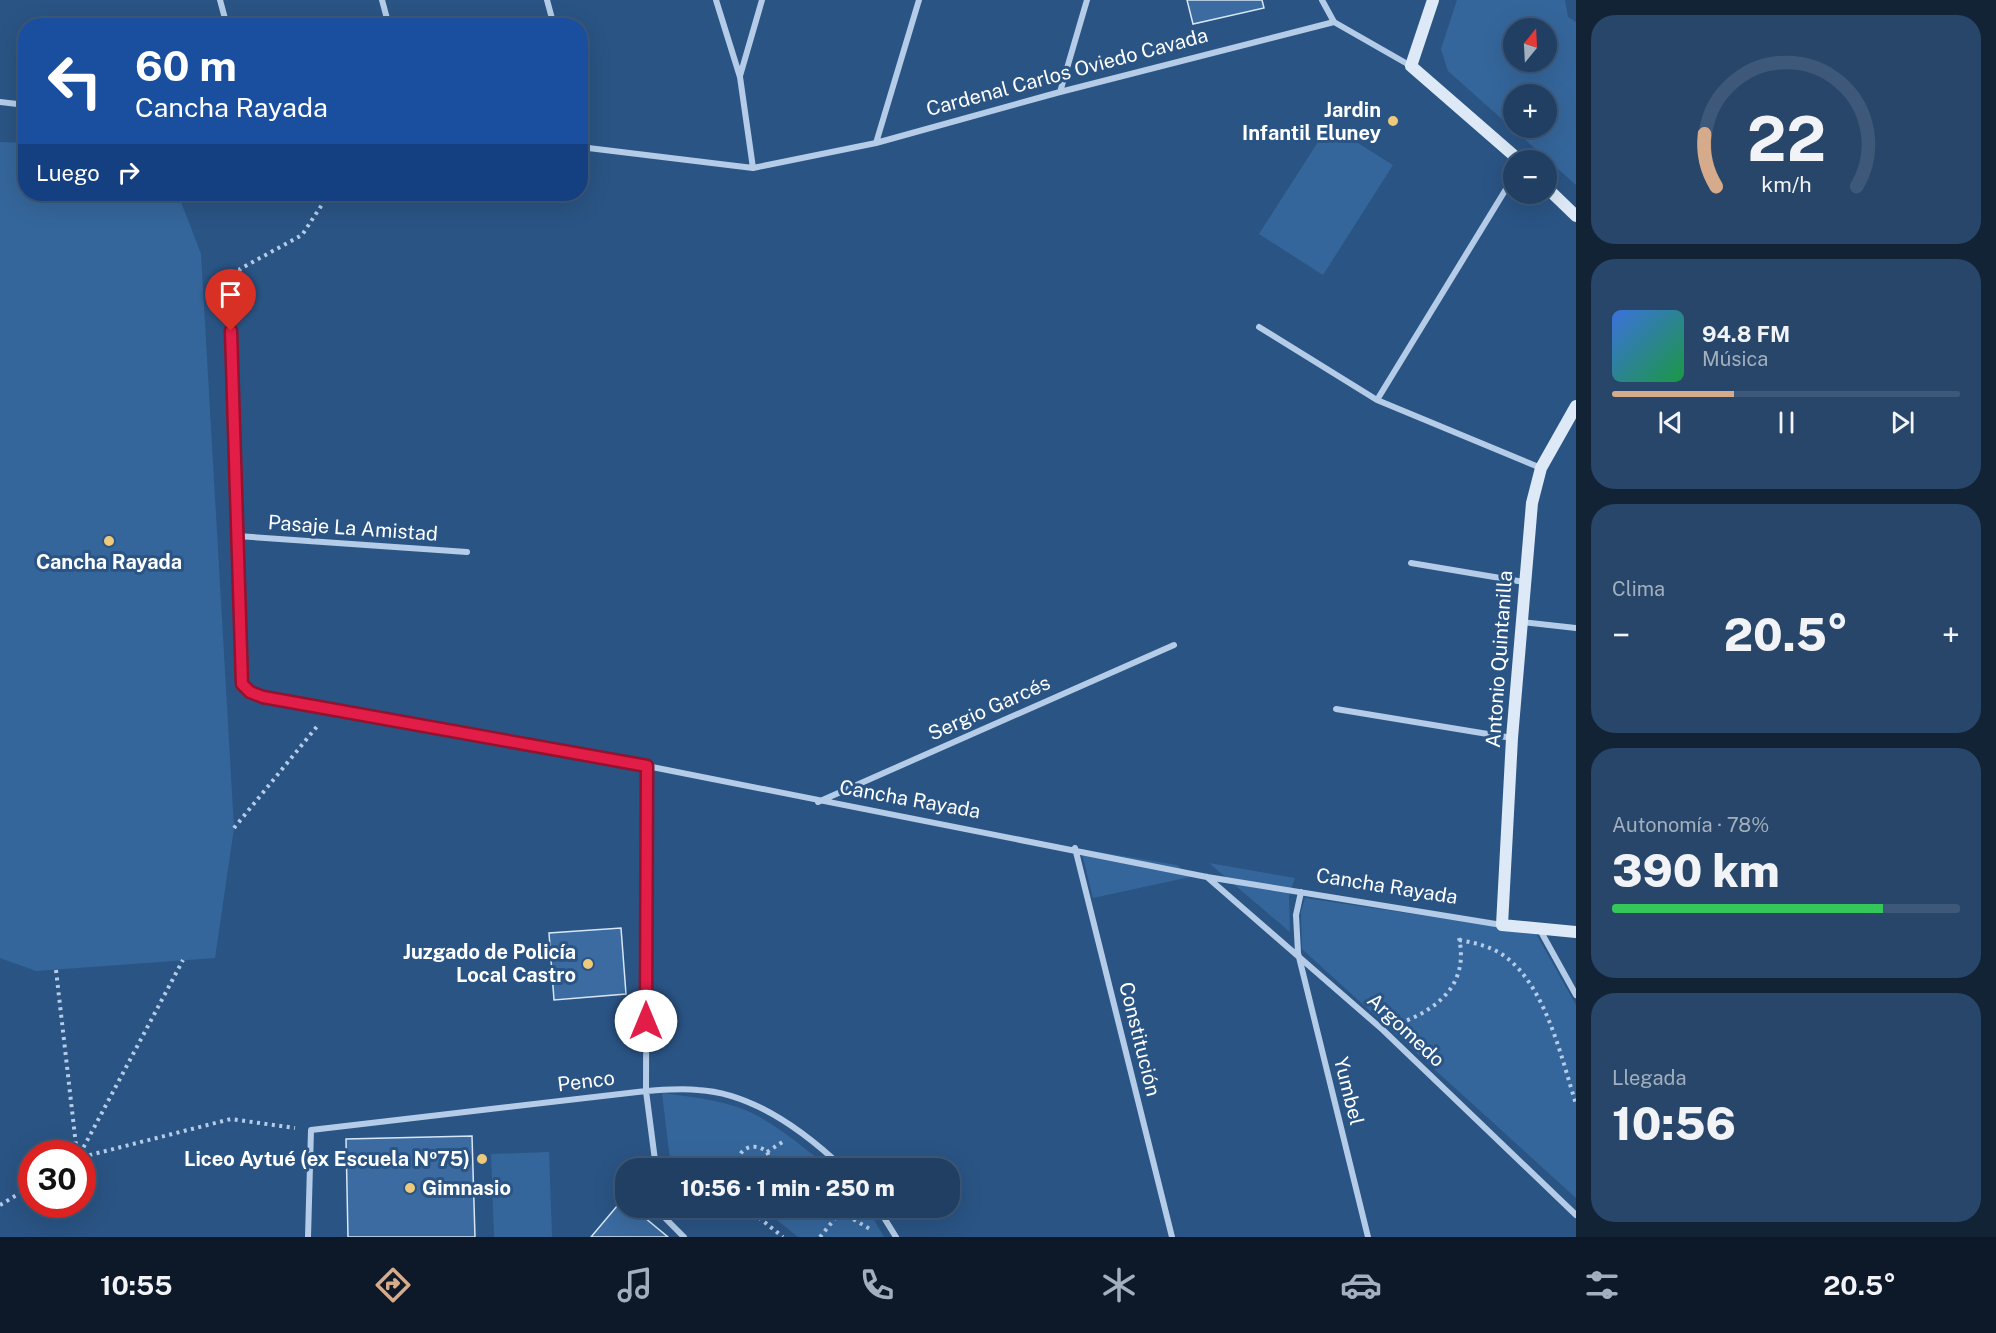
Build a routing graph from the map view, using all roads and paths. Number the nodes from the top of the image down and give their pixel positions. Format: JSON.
{"nodes":[{"id":1,"x":220,"y":0,"type":"edge"},
{"id":2,"x":382,"y":0,"type":"edge"},
{"id":3,"x":547,"y":0,"type":"edge"},
{"id":4,"x":716,"y":0,"type":"edge"},
{"id":5,"x":762,"y":0,"type":"edge"},
{"id":6,"x":919,"y":0,"type":"edge"},
{"id":7,"x":1087,"y":0,"type":"edge"},
{"id":8,"x":1323,"y":0,"type":"edge"},
{"id":9,"x":1433,"y":0,"type":"edge"},
{"id":10,"x":225,"y":18,"type":"edge"},
{"id":11,"x":387,"y":18,"type":"edge"},
{"id":12,"x":552,"y":18,"type":"edge"},
{"id":13,"x":1334,"y":22,"type":"junction"},
{"id":14,"x":1411,"y":66,"type":"junction"},
{"id":15,"x":740,"y":77,"type":"junction"},
{"id":16,"x":1060,"y":92,"type":"junction"},
{"id":17,"x":0,"y":102,"type":"edge"},
{"id":18,"x":18,"y":104,"type":"edge"},
{"id":19,"x":876,"y":143,"type":"junction"},
{"id":20,"x":588,"y":149,"type":"edge"},
{"id":21,"x":1508,"y":150,"type":"edge"},
{"id":22,"x":753,"y":168,"type":"junction"},
{"id":23,"x":1503,"y":194,"type":"edge"},
{"id":24,"x":1557,"y":198,"type":"edge"},
{"id":25,"x":324,"y":201,"type":"edge"},
{"id":26,"x":1576,"y":216,"type":"edge"},
{"id":27,"x":230,"y":308,"type":"joint"},
{"id":28,"x":1259,"y":327,"type":"dead end"},
{"id":29,"x":1377,"y":400,"type":"junction"},
{"id":30,"x":1576,"y":406,"type":"edge"},
{"id":31,"x":1541,"y":468,"type":"junction"},
{"id":32,"x":237,"y":536,"type":"junction"},
{"id":33,"x":467,"y":552,"type":"dead end"},
{"id":34,"x":1411,"y":563,"type":"dead end"},
{"id":35,"x":1524,"y":582,"type":"junction"},
{"id":36,"x":1521,"y":621,"type":"junction"},
{"id":37,"x":1576,"y":628,"type":"edge"},
{"id":38,"x":1174,"y":645,"type":"dead end"},
{"id":39,"x":331,"y":708,"type":"junction"},
{"id":40,"x":1336,"y":710,"type":"dead end"},
{"id":41,"x":1512,"y":738,"type":"junction"},
{"id":42,"x":647,"y":766,"type":"junction"},
{"id":43,"x":818,"y":802,"type":"junction"},
{"id":44,"x":234,"y":828,"type":"dead end"},
{"id":45,"x":1075,"y":848,"type":"junction"},
{"id":46,"x":1207,"y":877,"type":"junction"},
{"id":47,"x":1301,"y":892,"type":"junction"},
{"id":48,"x":1448,"y":916,"type":"junction"},
{"id":49,"x":1502,"y":925,"type":"junction"},
{"id":50,"x":1539,"y":928,"type":"junction"},
{"id":51,"x":1576,"y":933,"type":"edge"},
{"id":52,"x":1459,"y":940,"type":"junction"},
{"id":53,"x":1298,"y":953,"type":"junction"},
{"id":54,"x":183,"y":960,"type":"dead end"},
{"id":55,"x":56,"y":970,"type":"dead end"},
{"id":56,"x":1576,"y":995,"type":"edge"},
{"id":57,"x":1383,"y":1030,"type":"junction"},
{"id":58,"x":646,"y":1091,"type":"junction"},
{"id":59,"x":1576,"y":1104,"type":"edge"},
{"id":60,"x":311,"y":1130,"type":"junction"},
{"id":61,"x":78,"y":1140,"type":"edge"},
{"id":62,"x":88,"y":1140,"type":"edge"},
{"id":63,"x":96,"y":1151,"type":"edge"},
{"id":64,"x":655,"y":1158,"type":"edge"},
{"id":65,"x":738,"y":1158,"type":"edge"},
{"id":66,"x":770,"y":1158,"type":"edge"},
{"id":67,"x":830,"y":1158,"type":"edge"},
{"id":68,"x":18,"y":1194,"type":"edge"},
{"id":69,"x":0,"y":1205,"type":"edge"},
{"id":70,"x":1576,"y":1215,"type":"edge"},
{"id":71,"x":665,"y":1218,"type":"edge"},
{"id":72,"x":759,"y":1218,"type":"edge"},
{"id":73,"x":835,"y":1218,"type":"edge"},
{"id":74,"x":852,"y":1218,"type":"edge"},
{"id":75,"x":884,"y":1218,"type":"edge"},
{"id":76,"x":875,"y":1232,"type":"dead end"},
{"id":77,"x":308,"y":1237,"type":"edge"},
{"id":78,"x":684,"y":1237,"type":"edge"},
{"id":79,"x":783,"y":1237,"type":"edge"},
{"id":80,"x":820,"y":1237,"type":"edge"},
{"id":81,"x":896,"y":1237,"type":"edge"},
{"id":82,"x":1172,"y":1237,"type":"edge"},
{"id":83,"x":1368,"y":1237,"type":"edge"}],
"edges":[{"from":1,"to":10,"type":"street"},
{"from":2,"to":11,"type":"street"},
{"from":3,"to":12,"type":"street"},
{"from":4,"to":15,"type":"street"},
{"from":5,"to":15,"type":"street"},
{"from":6,"to":19,"type":"street"},
{"from":7,"to":16,"type":"street"},
{"from":8,"to":13,"type":"street"},
{"from":9,"to":14,"type":"street"},
{"from":13,"to":14,"type":"street"},
{"from":13,"to":16,"type":"street","name":"Cardenal Carlos Oviedo Cavada"},
{"from":14,"to":21,"type":"street"},
{"from":15,"to":22,"type":"street"},
{"from":16,"to":19,"type":"street","name":"Cardenal Carlos Oviedo Cavada"},
{"from":17,"to":18,"type":"street"},
{"from":19,"to":22,"type":"street","name":"Cardenal Carlos Oviedo Cavada"},
{"from":20,"to":22,"type":"street","name":"Cardenal Carlos Oviedo Cavada"},
{"from":23,"to":29,"type":"street"},
{"from":24,"to":26,"type":"street"},
{"from":25,"to":27,"type":"path"},
{"from":27,"to":32,"type":"street"},
{"from":28,"to":29,"type":"street"},
{"from":29,"to":31,"type":"street"},
{"from":30,"to":31,"type":"street","name":"Antonio Quintanilla"},
{"from":31,"to":35,"type":"street","name":"Antonio Quintanilla"},
{"from":32,"to":33,"type":"street","name":"Pasaje La Amistad"},
{"from":32,"to":39,"type":"street","name":"Cancha Rayada"},
{"from":34,"to":35,"type":"street"},
{"from":35,"to":36,"type":"street","name":"Antonio Quintanilla"},
{"from":36,"to":37,"type":"street"},
{"from":36,"to":41,"type":"street","name":"Antonio Quintanilla"},
{"from":38,"to":43,"type":"street","name":"Sergio Garcés"},
{"from":39,"to":42,"type":"street","name":"Cancha Rayada"},
{"from":39,"to":44,"type":"path"},
{"from":40,"to":41,"type":"street"},
{"from":41,"to":49,"type":"street","name":"Antonio Quintanilla"},
{"from":42,"to":43,"type":"street","name":"Cancha Rayada"},
{"from":42,"to":58,"type":"street"},
{"from":43,"to":45,"type":"street","name":"Cancha Rayada"},
{"from":45,"to":46,"type":"street","name":"Cancha Rayada"},
{"from":45,"to":82,"type":"street","name":"Constitución"},
{"from":46,"to":47,"type":"street","name":"Cancha Rayada"},
{"from":46,"to":53,"type":"street","name":"Argomedo"},
{"from":47,"to":48,"type":"street","name":"Cancha Rayada"},
{"from":47,"to":53,"type":"street","name":"Yumbel"},
{"from":48,"to":49,"type":"street","name":"Cancha Rayada"},
{"from":48,"to":52,"type":"path"},
{"from":49,"to":50,"type":"street","name":"Cancha Rayada"},
{"from":50,"to":51,"type":"street","name":"Cancha Rayada"},
{"from":50,"to":56,"type":"street"},
{"from":52,"to":57,"type":"path"},
{"from":52,"to":59,"type":"path"},
{"from":53,"to":57,"type":"street","name":"Argomedo"},
{"from":53,"to":83,"type":"street","name":"Yumbel"},
{"from":54,"to":62,"type":"path"},
{"from":55,"to":61,"type":"path"},
{"from":57,"to":70,"type":"street","name":"Argomedo"},
{"from":58,"to":60,"type":"street","name":"Penco"},
{"from":58,"to":64,"type":"street"},
{"from":58,"to":67,"type":"street","name":"Penco"},
{"from":60,"to":63,"type":"path"},
{"from":60,"to":77,"type":"street"},
{"from":65,"to":66,"type":"path"},
{"from":68,"to":69,"type":"path"},
{"from":71,"to":78,"type":"street"},
{"from":72,"to":79,"type":"path"},
{"from":73,"to":80,"type":"path"},
{"from":74,"to":76,"type":"path"},
{"from":75,"to":81,"type":"street"}]}
